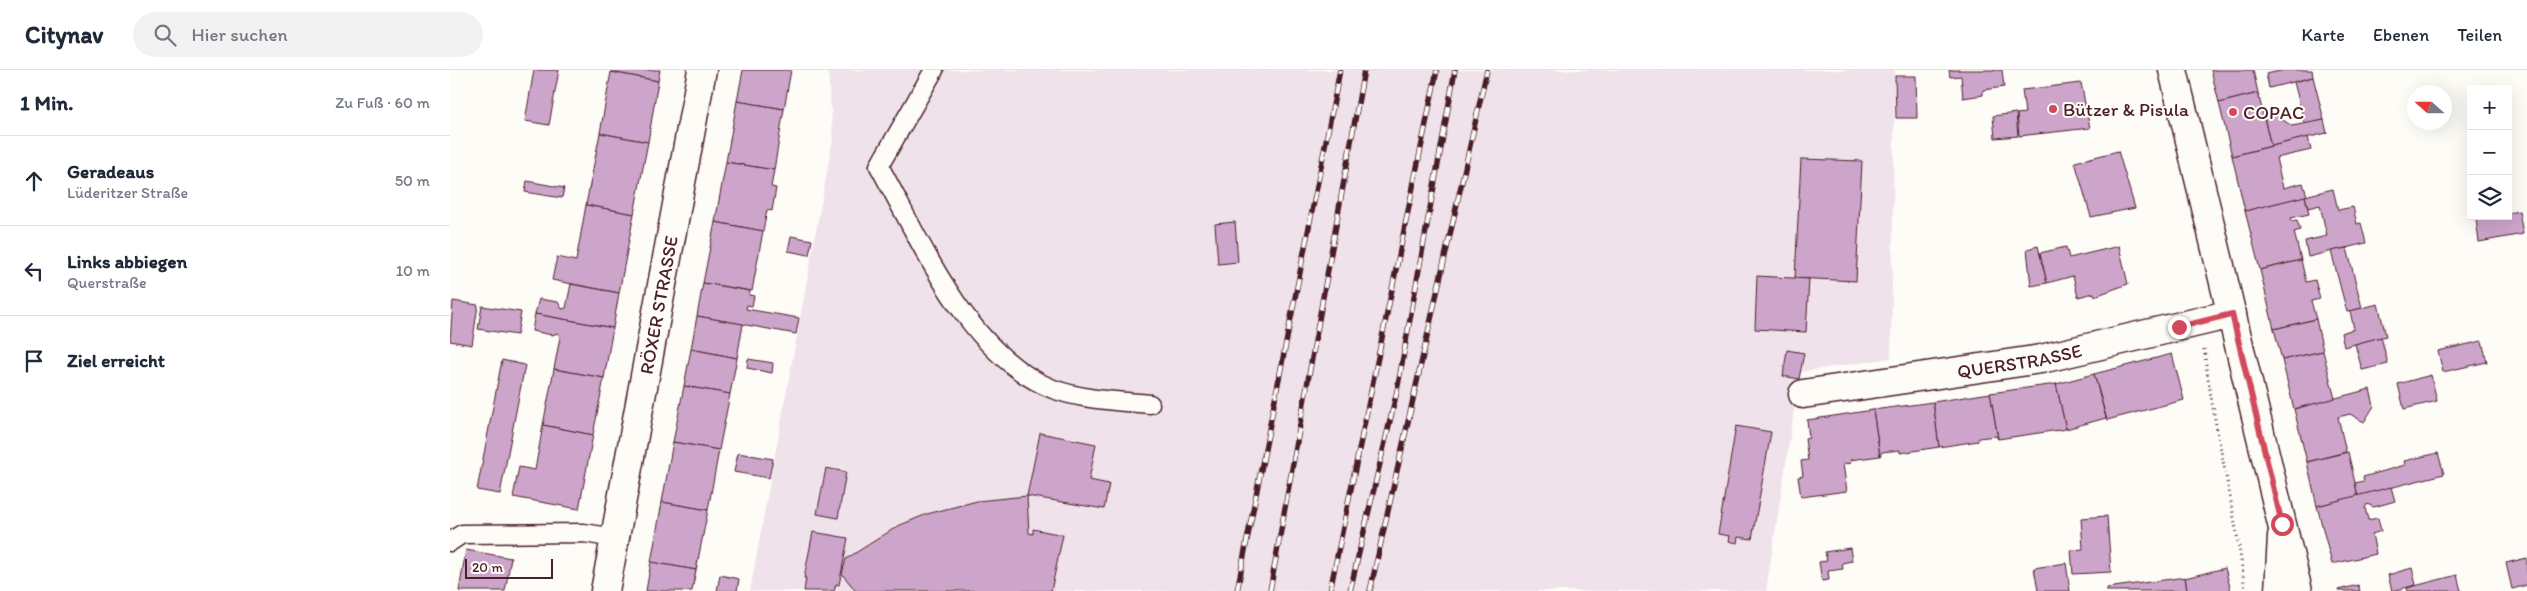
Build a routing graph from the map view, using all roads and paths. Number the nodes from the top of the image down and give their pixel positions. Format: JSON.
{"nodes":[{"id":1,"x":702,"y":70,"type":"edge"},
{"id":2,"x":934,"y":70,"type":"edge"},
{"id":3,"x":2173,"y":70,"type":"edge"},
{"id":4,"x":2232,"y":314,"type":"junction"},
{"id":5,"x":2201,"y":322,"type":"junction"},
{"id":6,"x":1803,"y":394,"type":"dead end"},
{"id":7,"x":1150,"y":404,"type":"dead end"},
{"id":8,"x":2282,"y":524,"type":"junction"},
{"id":9,"x":615,"y":538,"type":"junction"},
{"id":10,"x":450,"y":542,"type":"edge"},
{"id":11,"x":605,"y":591,"type":"edge"},
{"id":12,"x":2246,"y":591,"type":"edge"},
{"id":13,"x":2278,"y":591,"type":"edge"},
{"id":14,"x":2298,"y":591,"type":"edge"}],
"edges":[{"from":1,"to":9,"type":"street","name":"RÖXER STRASSE"},
{"from":2,"to":7,"type":"lane"},
{"from":3,"to":4,"type":"street"},
{"from":4,"to":5,"type":"street","name":"QUERSTRASSE"},
{"from":4,"to":8,"type":"street"},
{"from":5,"to":6,"type":"street","name":"QUERSTRASSE"},
{"from":5,"to":12,"type":"path"},
{"from":8,"to":13,"type":"street"},
{"from":8,"to":14,"type":"street"},
{"from":9,"to":10,"type":"lane"},
{"from":9,"to":11,"type":"street","name":"RÖXER STRASSE"}]}
